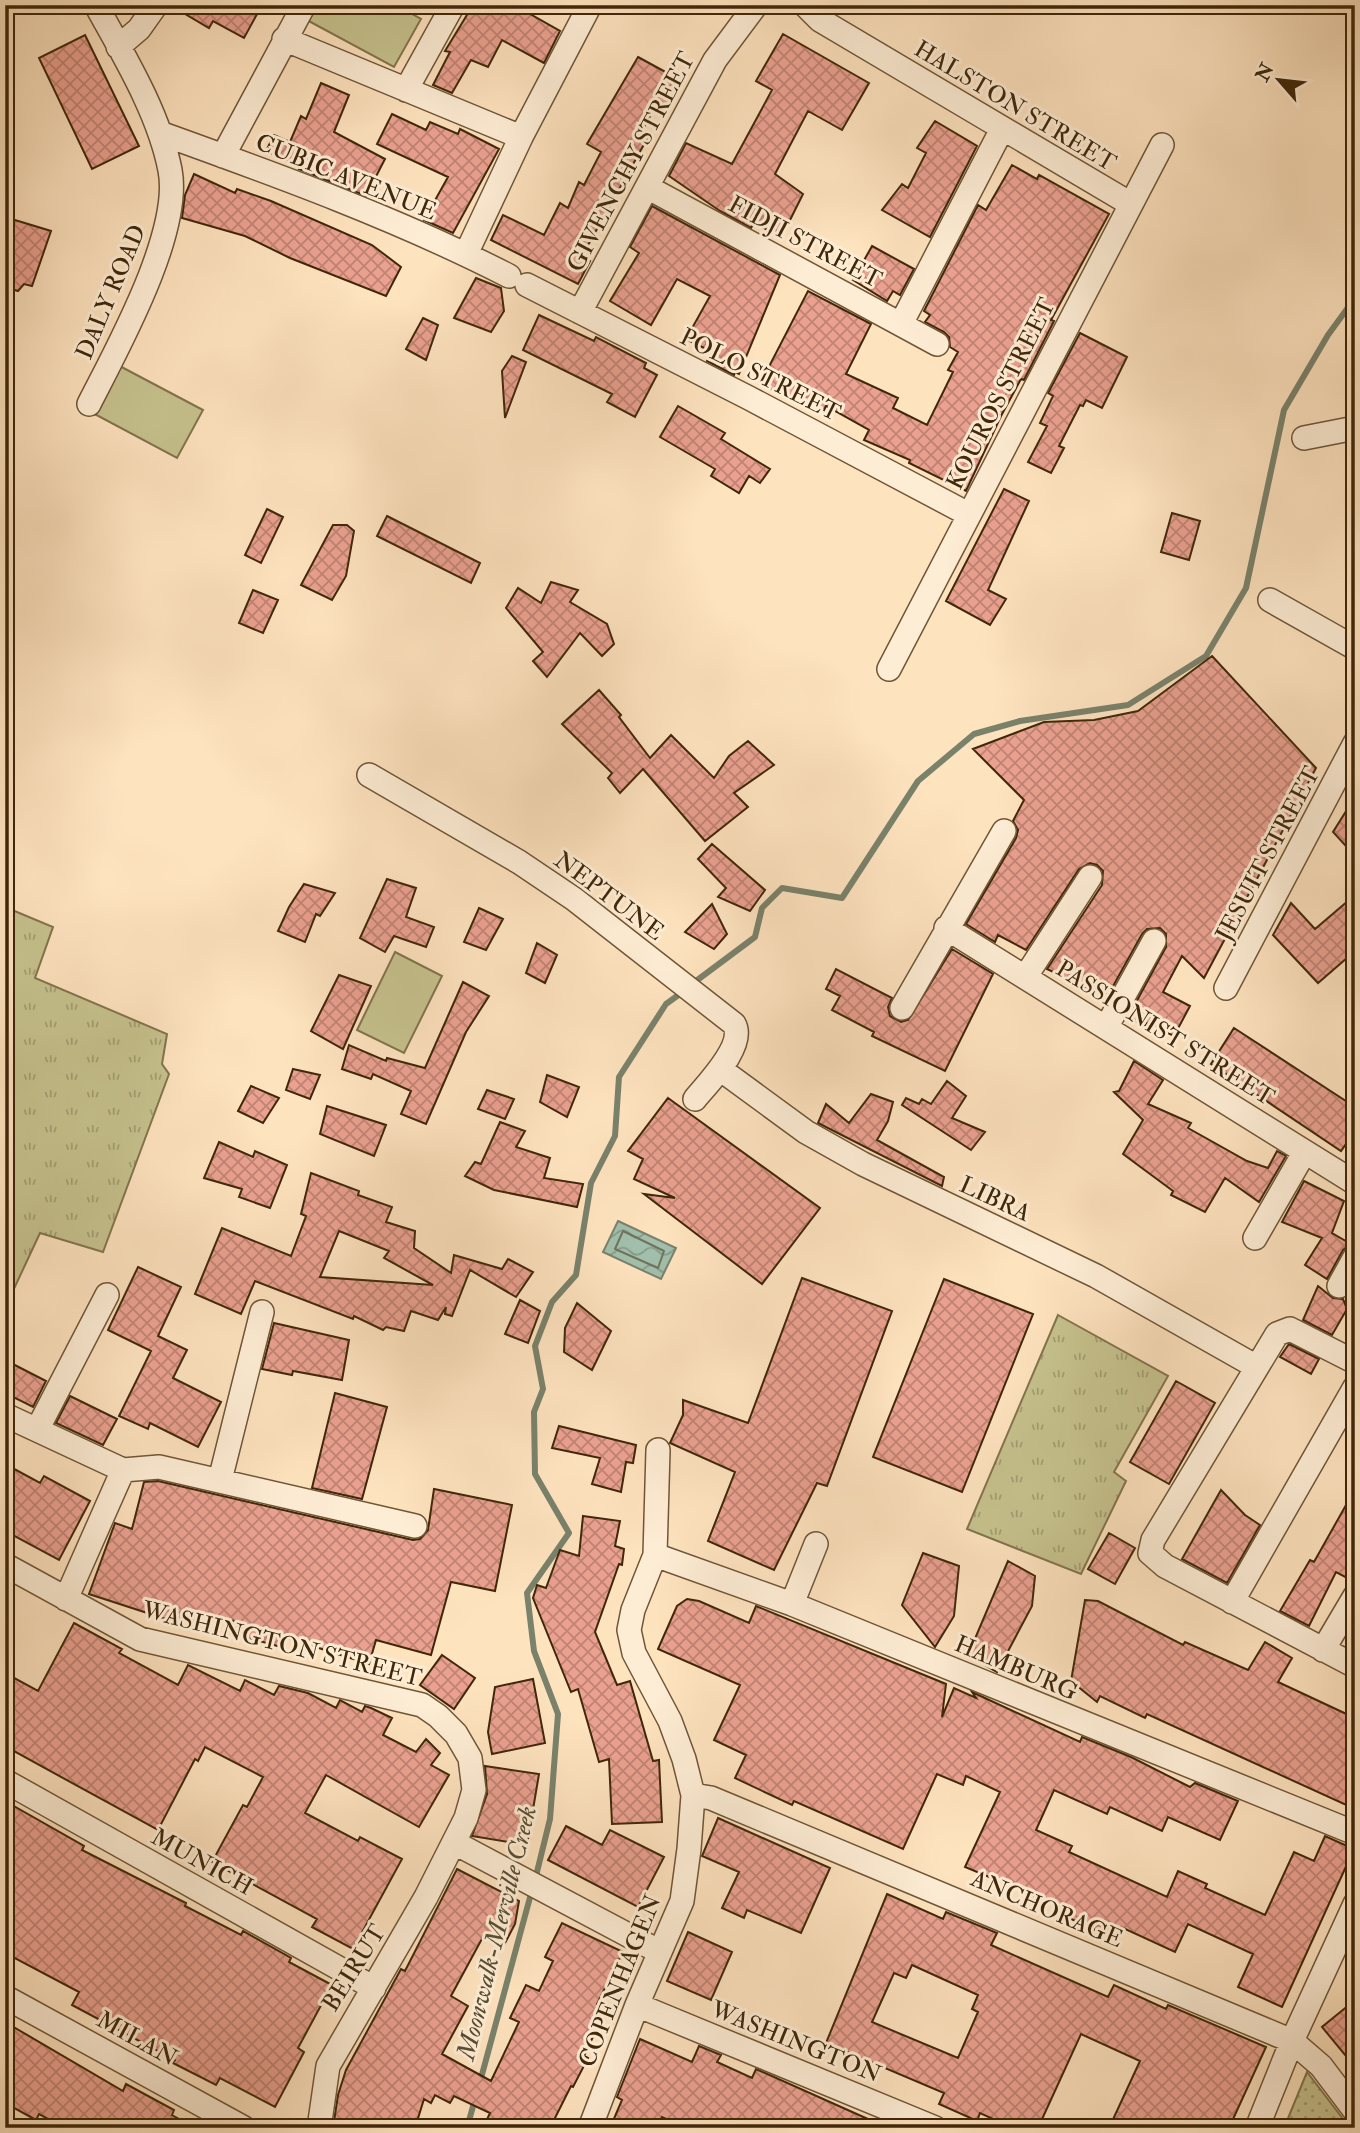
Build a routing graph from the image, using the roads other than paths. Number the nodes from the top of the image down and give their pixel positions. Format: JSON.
{"nodes":[{"id":1,"x":96,"y":5,"type":"edge"},
{"id":2,"x":156,"y":5,"type":"edge"},
{"id":3,"x":304,"y":5,"type":"edge"},
{"id":4,"x":453,"y":5,"type":"edge"},
{"id":5,"x":590,"y":5,"type":"edge"},
{"id":6,"x":756,"y":5,"type":"edge"},
{"id":7,"x":806,"y":5,"type":"edge"},
{"id":8,"x":284,"y":39,"type":"junction"},
{"id":9,"x":118,"y":47,"type":"junction"},
{"id":10,"x":407,"y":90,"type":"junction"},
{"id":11,"x":1002,"y":129,"type":"junction"},
{"id":12,"x":160,"y":133,"type":"junction"},
{"id":13,"x":521,"y":137,"type":"junction"},
{"id":14,"x":1163,"y":145,"type":"dead end"},
{"id":15,"x":223,"y":156,"type":"junction"},
{"id":16,"x":648,"y":187,"type":"junction"},
{"id":17,"x":1129,"y":204,"type":"junction"},
{"id":18,"x":466,"y":254,"type":"junction"},
{"id":19,"x":518,"y":281,"type":"joint"},
{"id":20,"x":580,"y":312,"type":"junction"},
{"id":21,"x":901,"y":324,"type":"junction"},
{"id":22,"x":937,"y":344,"type":"dead end"},
{"id":23,"x":89,"y":404,"type":"dead end"},
{"id":24,"x":1355,"y":428,"type":"edge"},
{"id":25,"x":1304,"y":438,"type":"dead end"},
{"id":26,"x":968,"y":514,"type":"junction"},
{"id":27,"x":1270,"y":600,"type":"dead end"},
{"id":28,"x":1355,"y":648,"type":"edge"},
{"id":29,"x":889,"y":669,"type":"dead end"},
{"id":30,"x":1355,"y":743,"type":"edge"},
{"id":31,"x":369,"y":775,"type":"dead end"},
{"id":32,"x":1004,"y":831,"type":"dead end"},
{"id":33,"x":1090,"y":877,"type":"dead end"},
{"id":34,"x":946,"y":928,"type":"junction"},
{"id":35,"x":1154,"y":941,"type":"dead end"},
{"id":36,"x":1026,"y":976,"type":"junction"},
{"id":37,"x":1226,"y":988,"type":"dead end"},
{"id":38,"x":902,"y":1008,"type":"dead end"},
{"id":39,"x":1107,"y":1026,"type":"junction"},
{"id":40,"x":720,"y":1069,"type":"junction"},
{"id":41,"x":695,"y":1099,"type":"dead end"},
{"id":42,"x":1304,"y":1153,"type":"junction"},
{"id":43,"x":1355,"y":1183,"type":"edge"},
{"id":44,"x":1255,"y":1238,"type":"dead end"},
{"id":45,"x":1355,"y":1257,"type":"edge"},
{"id":46,"x":1339,"y":1286,"type":"dead end"},
{"id":47,"x":107,"y":1295,"type":"dead end"},
{"id":48,"x":262,"y":1312,"type":"dead end"},
{"id":49,"x":1355,"y":1362,"type":"edge"},
{"id":50,"x":1255,"y":1366,"type":"junction"},
{"id":51,"x":1355,"y":1387,"type":"edge"},
{"id":52,"x":5,"y":1415,"type":"edge"},
{"id":53,"x":37,"y":1430,"type":"junction"},
{"id":54,"x":658,"y":1450,"type":"dead end"},
{"id":55,"x":123,"y":1469,"type":"junction"},
{"id":56,"x":220,"y":1480,"type":"junction"},
{"id":57,"x":415,"y":1526,"type":"dead end"},
{"id":58,"x":816,"y":1544,"type":"dead end"},
{"id":59,"x":655,"y":1555,"type":"junction"},
{"id":60,"x":5,"y":1564,"type":"edge"},
{"id":61,"x":1355,"y":1596,"type":"edge"},
{"id":62,"x":66,"y":1599,"type":"junction"},
{"id":63,"x":1232,"y":1602,"type":"junction"},
{"id":64,"x":792,"y":1604,"type":"junction"},
{"id":65,"x":1324,"y":1650,"type":"junction"},
{"id":66,"x":1355,"y":1666,"type":"edge"},
{"id":67,"x":5,"y":1781,"type":"edge"},
{"id":68,"x":693,"y":1795,"type":"junction"},
{"id":69,"x":1355,"y":1833,"type":"edge"},
{"id":70,"x":454,"y":1843,"type":"junction"},
{"id":71,"x":1355,"y":1905,"type":"edge"},
{"id":72,"x":660,"y":1952,"type":"junction"},
{"id":73,"x":374,"y":1988,"type":"junction"},
{"id":74,"x":5,"y":1997,"type":"edge"},
{"id":75,"x":637,"y":2005,"type":"junction"},
{"id":76,"x":1292,"y":2042,"type":"junction"},
{"id":77,"x":1355,"y":2111,"type":"edge"},
{"id":78,"x":244,"y":2128,"type":"edge"},
{"id":79,"x":318,"y":2128,"type":"edge"},
{"id":80,"x":590,"y":2128,"type":"edge"},
{"id":81,"x":934,"y":2128,"type":"edge"},
{"id":82,"x":1257,"y":2128,"type":"edge"}],
"edges":[{"from":1,"to":9,"type":"street","name":"DALY ROAD"},
{"from":2,"to":9,"type":"street"},
{"from":3,"to":8,"type":"street"},
{"from":4,"to":10,"type":"street"},
{"from":5,"to":13,"type":"street"},
{"from":6,"to":16,"type":"street","name":"GIVENCHY STREET"},
{"from":7,"to":11,"type":"street","name":"HALSTON STREET"},
{"from":8,"to":10,"type":"street"},
{"from":8,"to":15,"type":"street"},
{"from":9,"to":12,"type":"street","name":"DALY ROAD"},
{"from":10,"to":13,"type":"street"},
{"from":11,"to":17,"type":"street","name":"HALSTON STREET"},
{"from":11,"to":21,"type":"street"},
{"from":12,"to":15,"type":"street","name":"CUBIC AVENUE"},
{"from":12,"to":23,"type":"street","name":"DALY ROAD"},
{"from":13,"to":18,"type":"street"},
{"from":14,"to":17,"type":"street","name":"KOUROS STREET"},
{"from":15,"to":18,"type":"street","name":"CUBIC AVENUE"},
{"from":16,"to":20,"type":"street","name":"GIVENCHY STREET"},
{"from":16,"to":21,"type":"street","name":"FIDJI STREET"},
{"from":17,"to":26,"type":"street","name":"KOUROS STREET"},
{"from":18,"to":19,"type":"street","name":"CUBIC AVENUE"},
{"from":19,"to":20,"type":"street","name":"POLO STREET"},
{"from":20,"to":26,"type":"street","name":"POLO STREET"},
{"from":21,"to":22,"type":"street","name":"FIDJI STREET"},
{"from":24,"to":25,"type":"street"},
{"from":26,"to":29,"type":"street","name":"KOUROS STREET"},
{"from":27,"to":28,"type":"street"},
{"from":30,"to":37,"type":"street","name":"JESUIT STREET"},
{"from":31,"to":40,"type":"street","name":"NEPTUNE"},
{"from":32,"to":34,"type":"street"},
{"from":33,"to":36,"type":"street"},
{"from":34,"to":36,"type":"street","name":"PASSIONIST STREET"},
{"from":34,"to":38,"type":"street"},
{"from":35,"to":39,"type":"street"},
{"from":36,"to":39,"type":"street","name":"PASSIONIST STREET"},
{"from":39,"to":42,"type":"street","name":"PASSIONIST STREET"},
{"from":40,"to":41,"type":"street","name":"NEPTUNE"},
{"from":40,"to":50,"type":"street","name":"LIBRA"},
{"from":42,"to":43,"type":"street","name":"PASSIONIST STREET"},
{"from":42,"to":44,"type":"street"},
{"from":45,"to":46,"type":"street"},
{"from":47,"to":53,"type":"street"},
{"from":48,"to":56,"type":"street"},
{"from":49,"to":50,"type":"street"},
{"from":50,"to":63,"type":"street"},
{"from":51,"to":63,"type":"street"},
{"from":52,"to":53,"type":"street"},
{"from":53,"to":55,"type":"street"},
{"from":54,"to":59,"type":"street","name":"COPENHAGEN"},
{"from":55,"to":56,"type":"street"},
{"from":55,"to":62,"type":"street"},
{"from":56,"to":57,"type":"street"},
{"from":58,"to":64,"type":"street"},
{"from":59,"to":64,"type":"street","name":"HAMBURG"},
{"from":59,"to":68,"type":"street","name":"COPENHAGEN"},
{"from":60,"to":62,"type":"street","name":"WASHINGTON STREET"},
{"from":61,"to":65,"type":"street"},
{"from":62,"to":70,"type":"street","name":"WASHINGTON STREET"},
{"from":63,"to":65,"type":"street"},
{"from":64,"to":69,"type":"street","name":"HAMBURG"},
{"from":65,"to":66,"type":"street"},
{"from":67,"to":73,"type":"street","name":"MUNICH"},
{"from":68,"to":72,"type":"street","name":"COPENHAGEN"},
{"from":68,"to":76,"type":"street","name":"ANCHORAGE"},
{"from":70,"to":72,"type":"street"},
{"from":70,"to":73,"type":"street","name":"BEIRUT"},
{"from":71,"to":76,"type":"street"},
{"from":72,"to":75,"type":"street","name":"COPENHAGEN"},
{"from":73,"to":79,"type":"street","name":"BEIRUT"},
{"from":74,"to":78,"type":"street","name":"MILAN"},
{"from":75,"to":80,"type":"street","name":"COPENHAGEN"},
{"from":75,"to":81,"type":"street","name":"WASHINGTON"},
{"from":76,"to":77,"type":"street","name":"ANCHORAGE"},
{"from":76,"to":82,"type":"street"}]}
